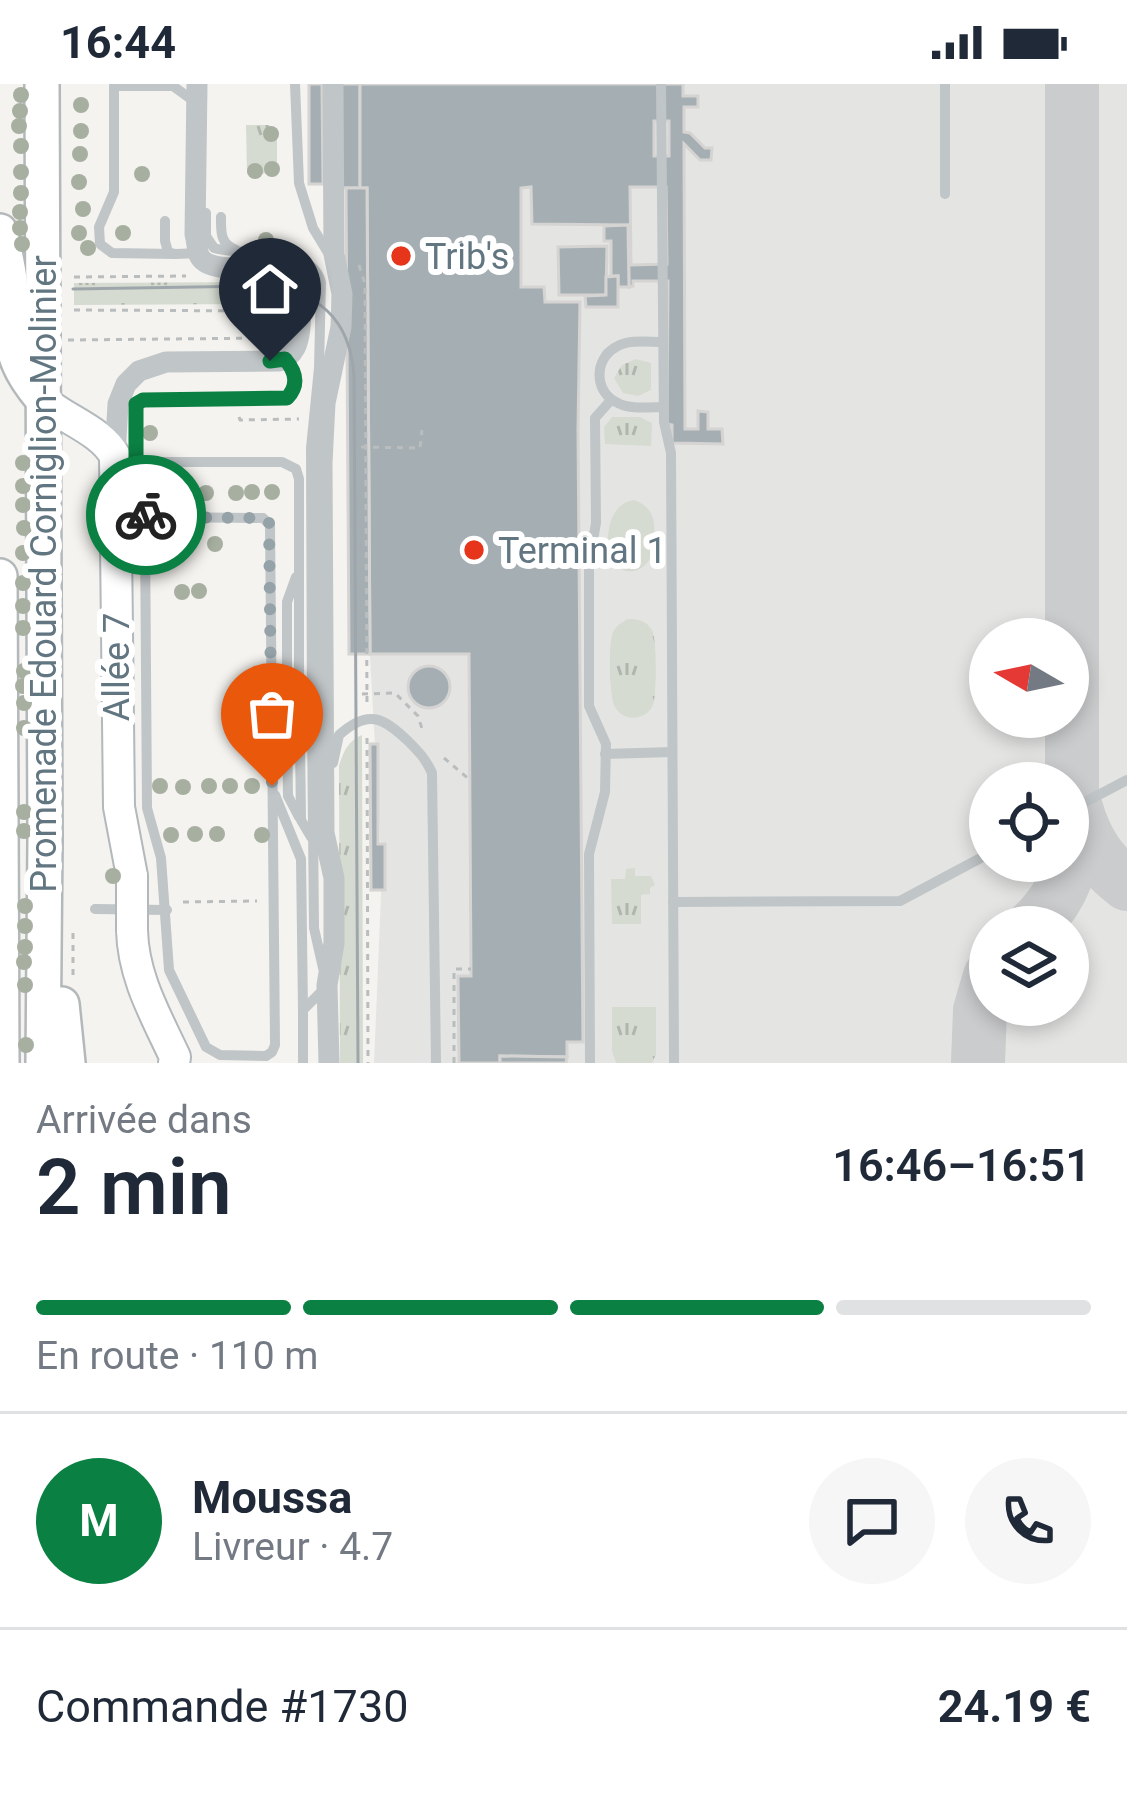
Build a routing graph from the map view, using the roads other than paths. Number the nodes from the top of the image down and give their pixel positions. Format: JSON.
{"nodes":[{"id":1,"x":42,"y":84,"type":"edge"},
{"id":2,"x":296,"y":84,"type":"edge"},
{"id":3,"x":333,"y":84,"type":"edge"},
{"id":4,"x":662,"y":84,"type":"edge"},
{"id":5,"x":945,"y":84,"type":"edge"},
{"id":6,"x":199,"y":90,"type":"edge"},
{"id":7,"x":945,"y":194,"type":"dead end"},
{"id":8,"x":221,"y":217,"type":"dead end"},
{"id":9,"x":165,"y":221,"type":"dead end"},
{"id":10,"x":0,"y":231,"type":"edge"},
{"id":11,"x":197,"y":253,"type":"junction"},
{"id":12,"x":245,"y":253,"type":"junction"},
{"id":13,"x":348,"y":267,"type":"junction"},
{"id":14,"x":663,"y":342,"type":"junction"},
{"id":15,"x":282,"y":349,"type":"junction"},
{"id":16,"x":43,"y":400,"type":"junction"},
{"id":17,"x":611,"y":400,"type":"junction"},
{"id":18,"x":664,"y":407,"type":"junction"},
{"id":19,"x":125,"y":455,"type":"junction"},
{"id":20,"x":149,"y":521,"type":"junction"},
{"id":21,"x":0,"y":576,"type":"edge"},
{"id":22,"x":271,"y":710,"type":"junction"},
{"id":23,"x":312,"y":722,"type":"junction"},
{"id":24,"x":672,"y":752,"type":"junction"},
{"id":25,"x":605,"y":754,"type":"junction"},
{"id":26,"x":1127,"y":780,"type":"edge"},
{"id":27,"x":272,"y":786,"type":"junction"},
{"id":28,"x":1089,"y":800,"type":"edge"},
{"id":29,"x":313,"y":839,"type":"junction"},
{"id":30,"x":45,"y":841,"type":"junction"},
{"id":31,"x":969,"y":864,"type":"edge"},
{"id":32,"x":334,"y":878,"type":"junction"},
{"id":33,"x":673,"y":902,"type":"junction"},
{"id":34,"x":169,"y":906,"type":"junction"},
{"id":35,"x":95,"y":910,"type":"dead end"},
{"id":36,"x":327,"y":985,"type":"junction"},
{"id":37,"x":303,"y":1010,"type":"junction"},
{"id":38,"x":176,"y":1061,"type":"edge"},
{"id":39,"x":2,"y":1063,"type":"edge"},
{"id":40,"x":43,"y":1063,"type":"edge"},
{"id":41,"x":68,"y":1063,"type":"edge"},
{"id":42,"x":304,"y":1063,"type":"edge"},
{"id":43,"x":329,"y":1063,"type":"edge"},
{"id":44,"x":436,"y":1063,"type":"edge"},
{"id":45,"x":590,"y":1063,"type":"edge"},
{"id":46,"x":674,"y":1063,"type":"edge"}],
"edges":[{"from":1,"to":16,"type":"main road","name":"Promenade Edouard Corniglion-Molinier"},
{"from":2,"to":13,"type":"lane"},
{"from":3,"to":13,"type":"street"},
{"from":4,"to":14,"type":"lane"},
{"from":5,"to":7,"type":"lane"},
{"from":6,"to":11,"type":"street"},
{"from":6,"to":11,"type":"lane"},
{"from":8,"to":12,"type":"lane"},
{"from":9,"to":11,"type":"lane"},
{"from":10,"to":16,"type":"main road"},
{"from":11,"to":12,"type":"lane"},
{"from":11,"to":15,"type":"street"},
{"from":12,"to":23,"type":"lane"},
{"from":13,"to":32,"type":"street"},
{"from":14,"to":17,"type":"lane"},
{"from":14,"to":18,"type":"lane"},
{"from":15,"to":19,"type":"street"},
{"from":15,"to":19,"type":"lane","name":"Allée 7"},
{"from":16,"to":19,"type":"street"},
{"from":16,"to":30,"type":"main road","name":"Promenade Edouard Corniglion-Molinier"},
{"from":17,"to":18,"type":"lane"},
{"from":17,"to":25,"type":"lane"},
{"from":18,"to":24,"type":"lane"},
{"from":19,"to":20,"type":"lane","name":"Allée 7"},
{"from":19,"to":23,"type":"lane"},
{"from":19,"to":38,"type":"street","bridge":true},
{"from":20,"to":22,"type":"lane"},
{"from":20,"to":34,"type":"lane","name":"Allée 7"},
{"from":21,"to":39,"type":"main road"},
{"from":22,"to":27,"type":"lane"},
{"from":22,"to":29,"type":"lane"},
{"from":23,"to":29,"type":"lane"},
{"from":24,"to":25,"type":"lane"},
{"from":24,"to":33,"type":"lane"},
{"from":25,"to":45,"type":"lane"},
{"from":26,"to":28,"type":"lane"},
{"from":27,"to":34,"type":"lane","name":"Allée 7"},
{"from":27,"to":37,"type":"lane"},
{"from":29,"to":36,"type":"lane"},
{"from":30,"to":40,"type":"main road","name":"Promenade Edouard Corniglion-Molinier"},
{"from":30,"to":41,"type":"main road"},
{"from":31,"to":33,"type":"lane"},
{"from":32,"to":36,"type":"street"},
{"from":32,"to":44,"type":"lane"},
{"from":33,"to":46,"type":"lane"},
{"from":34,"to":35,"type":"lane"},
{"from":36,"to":37,"type":"lane"},
{"from":36,"to":43,"type":"street"},
{"from":37,"to":42,"type":"lane"}]}
